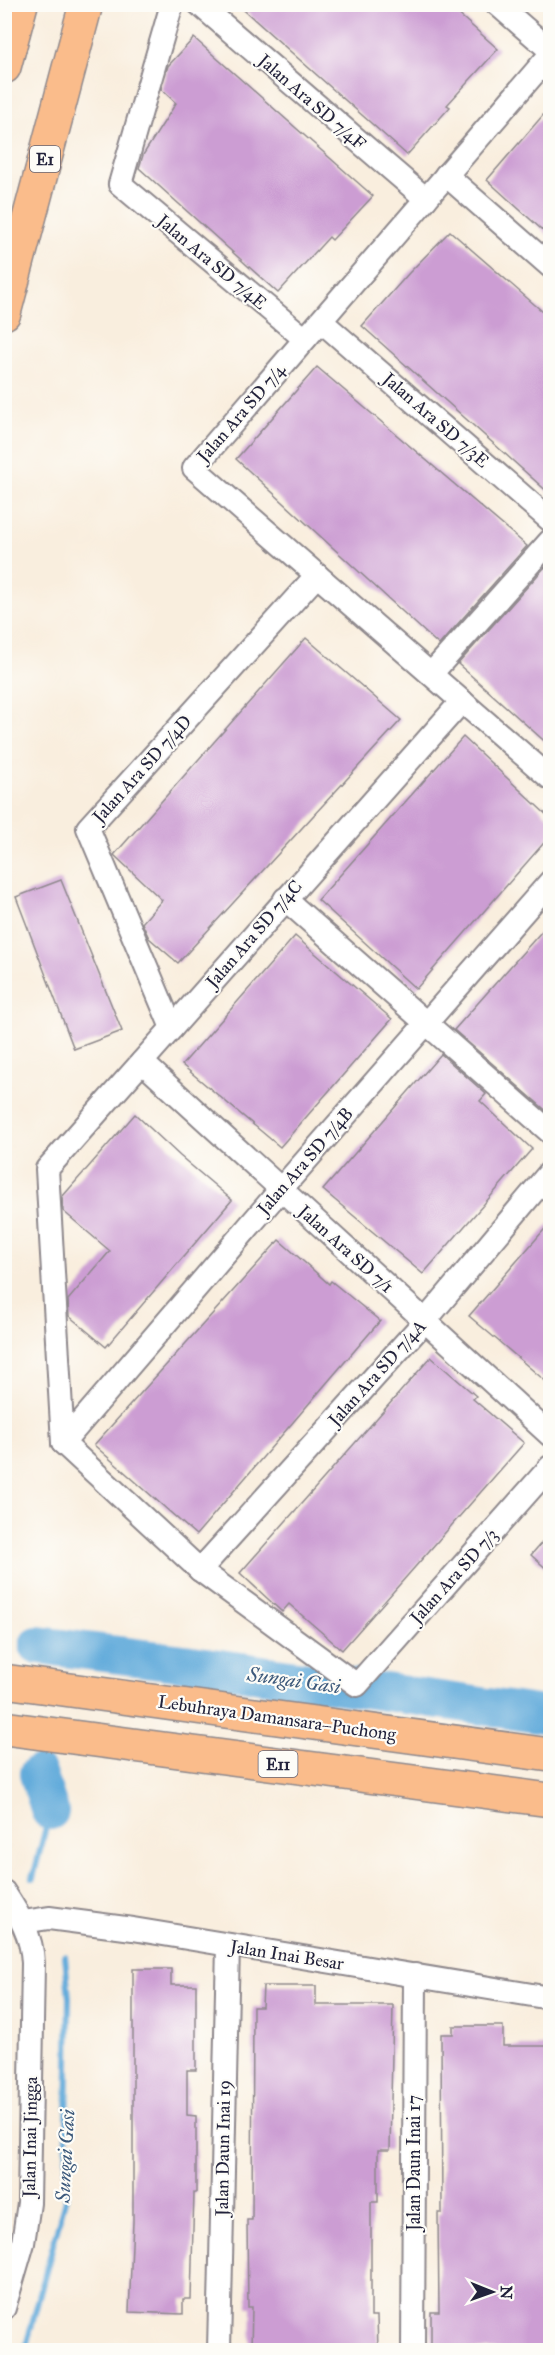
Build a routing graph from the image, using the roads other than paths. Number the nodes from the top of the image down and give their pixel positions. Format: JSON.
{"nodes":[{"id":1,"x":21,"y":4,"type":"edge"},
{"id":2,"x":86,"y":4,"type":"edge"},
{"id":3,"x":172,"y":4,"type":"edge"},
{"id":4,"x":199,"y":4,"type":"edge"},
{"id":5,"x":497,"y":4,"type":"edge"},
{"id":6,"x":550,"y":50,"type":"edge"},
{"id":7,"x":550,"y":54,"type":"edge"},
{"id":8,"x":4,"y":67,"type":"edge"},
{"id":9,"x":446,"y":175,"type":"junction"},
{"id":10,"x":426,"y":199,"type":"junction"},
{"id":11,"x":550,"y":266,"type":"edge"},
{"id":12,"x":4,"y":313,"type":"edge"},
{"id":13,"x":321,"y":321,"type":"junction"},
{"id":14,"x":305,"y":339,"type":"junction"},
{"id":15,"x":550,"y":520,"type":"edge"},
{"id":16,"x":550,"y":541,"type":"edge"},
{"id":17,"x":317,"y":575,"type":"junction"},
{"id":18,"x":431,"y":674,"type":"junction"},
{"id":19,"x":462,"y":701,"type":"junction"},
{"id":20,"x":550,"y":778,"type":"edge"},
{"id":21,"x":550,"y":882,"type":"edge"},
{"id":22,"x":285,"y":899,"type":"junction"},
{"id":23,"x":426,"y":1023,"type":"junction"},
{"id":24,"x":172,"y":1028,"type":"junction"},
{"id":25,"x":142,"y":1062,"type":"junction"},
{"id":26,"x":550,"y":1132,"type":"edge"},
{"id":27,"x":550,"y":1172,"type":"edge"},
{"id":28,"x":280,"y":1189,"type":"junction"},
{"id":29,"x":425,"y":1321,"type":"junction"},
{"id":30,"x":550,"y":1435,"type":"edge"},
{"id":31,"x":63,"y":1443,"type":"junction"},
{"id":32,"x":550,"y":1467,"type":"edge"},
{"id":33,"x":200,"y":1570,"type":"junction"},
{"id":34,"x":4,"y":1681,"type":"edge"},
{"id":35,"x":4,"y":1728,"type":"edge"},
{"id":36,"x":550,"y":1755,"type":"edge"},
{"id":37,"x":550,"y":1800,"type":"edge"},
{"id":38,"x":4,"y":1892,"type":"edge"},
{"id":39,"x":23,"y":1922,"type":"junction"},
{"id":40,"x":228,"y":1946,"type":"junction"},
{"id":41,"x":415,"y":1975,"type":"junction"},
{"id":42,"x":550,"y":1998,"type":"edge"},
{"id":43,"x":4,"y":2308,"type":"edge"},
{"id":44,"x":219,"y":2350,"type":"edge"},
{"id":45,"x":413,"y":2350,"type":"edge"}],
"edges":[{"from":1,"to":8,"type":"highway"},
{"from":2,"to":12,"type":"highway","number":"E1"},
{"from":3,"to":14,"type":"street","name":"Jalan Ara SD 7/4E"},
{"from":4,"to":10,"type":"street","name":"Jalan Ara SD 7/4F"},
{"from":5,"to":6,"type":"street"},
{"from":7,"to":9,"type":"street","name":"Jalan Ara SD 7/4"},
{"from":9,"to":10,"type":"street","name":"Jalan Ara SD 7/4"},
{"from":9,"to":11,"type":"street"},
{"from":10,"to":13,"type":"street","name":"Jalan Ara SD 7/4"},
{"from":13,"to":14,"type":"street","name":"Jalan Ara SD 7/4"},
{"from":13,"to":15,"type":"street","name":"Jalan Ara SD 7/3E"},
{"from":14,"to":17,"type":"street","name":"Jalan Ara SD 7/4"},
{"from":16,"to":18,"type":"street"},
{"from":17,"to":18,"type":"street","name":"Jalan Ara SD 7/4"},
{"from":17,"to":24,"type":"street","name":"Jalan Ara SD 7/4D"},
{"from":18,"to":19,"type":"street","name":"Jalan Ara SD 7/4"},
{"from":19,"to":20,"type":"street","name":"Jalan Ara SD 7/4"},
{"from":19,"to":22,"type":"street","name":"Jalan Ara SD 7/4C"},
{"from":21,"to":23,"type":"street","name":"Jalan Ara SD 7/4B"},
{"from":22,"to":23,"type":"street"},
{"from":22,"to":24,"type":"street","name":"Jalan Ara SD 7/4C"},
{"from":23,"to":26,"type":"street"},
{"from":23,"to":28,"type":"street","name":"Jalan Ara SD 7/4B"},
{"from":24,"to":25,"type":"street","name":"Jalan Ara SD 7/4C"},
{"from":25,"to":28,"type":"street","name":"Jalan Ara SD 7/1"},
{"from":25,"to":31,"type":"street","name":"Jalan Ara SD 7/4C"},
{"from":27,"to":29,"type":"street","name":"Jalan Ara SD 7/4A"},
{"from":28,"to":29,"type":"street","name":"Jalan Ara SD 7/1"},
{"from":28,"to":31,"type":"street","name":"Jalan Ara SD 7/4B"},
{"from":29,"to":30,"type":"street","name":"Jalan Ara SD 7/1"},
{"from":29,"to":33,"type":"street","name":"Jalan Ara SD 7/4A"},
{"from":31,"to":33,"type":"street"},
{"from":32,"to":33,"type":"street","name":"Jalan Ara SD 7/3"},
{"from":34,"to":36,"type":"highway","name":"Lebuhraya Damansara–Puchong"},
{"from":35,"to":37,"type":"highway","number":"E11"},
{"from":38,"to":39,"type":"street","name":"Jalan Inai Jingga"},
{"from":39,"to":40,"type":"street","name":"Jalan Inai Besar"},
{"from":39,"to":43,"type":"street","name":"Jalan Inai Jingga"},
{"from":40,"to":41,"type":"street","name":"Jalan Inai Besar"},
{"from":40,"to":44,"type":"street","name":"Jalan Daun Inai 19"},
{"from":41,"to":42,"type":"street","name":"Jalan Inai Besar"},
{"from":41,"to":45,"type":"street","name":"Jalan Daun Inai 17"}]}
